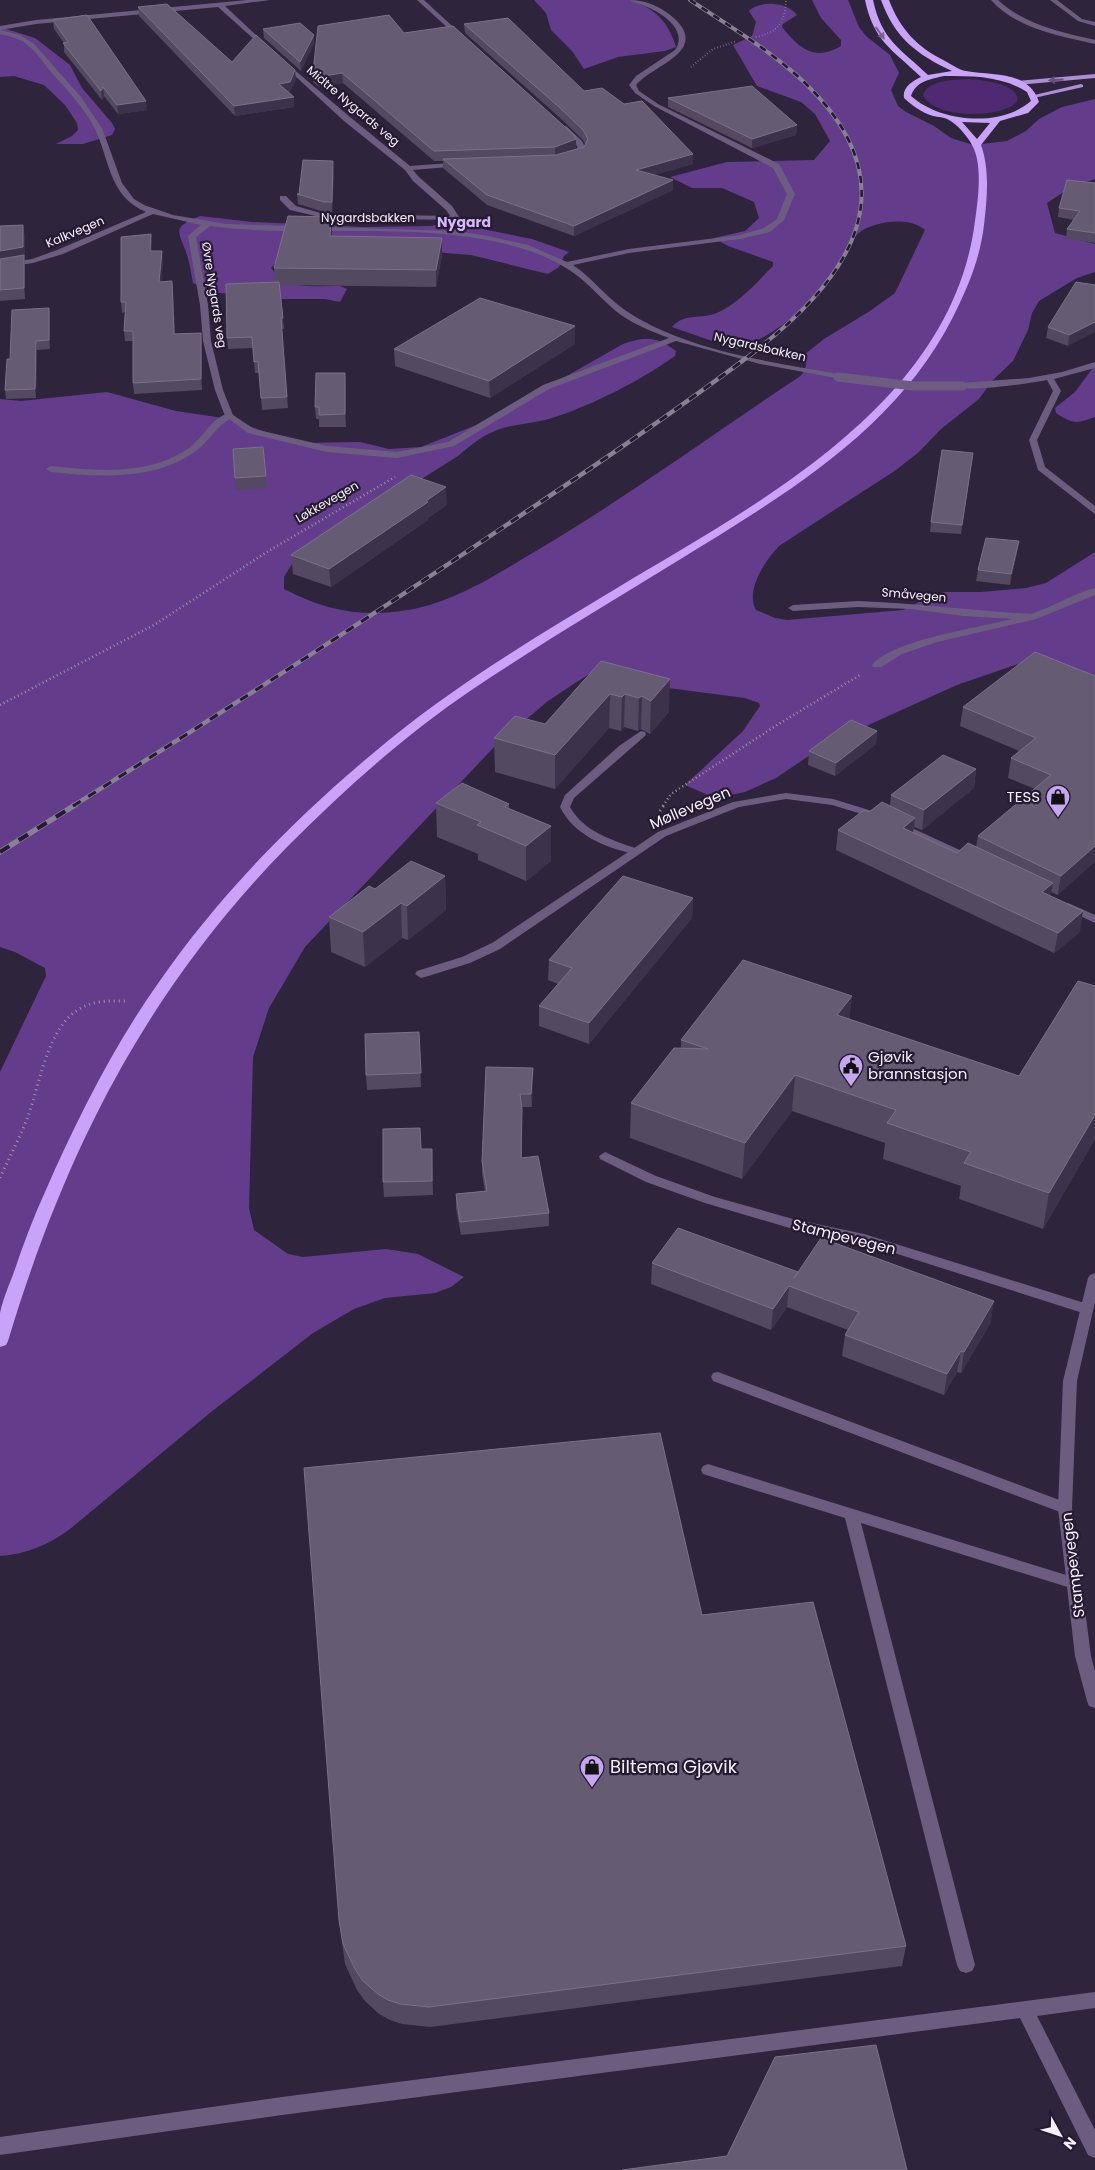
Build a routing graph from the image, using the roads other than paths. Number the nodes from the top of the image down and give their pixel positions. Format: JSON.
{"nodes":[{"id":1,"x":267,"y":0,"type":"edge"},
{"id":2,"x":420,"y":0,"type":"edge"},
{"id":3,"x":632,"y":0,"type":"edge"},
{"id":4,"x":869,"y":0,"type":"edge"},
{"id":5,"x":885,"y":0,"type":"edge"},
{"id":6,"x":994,"y":0,"type":"edge"},
{"id":7,"x":1053,"y":0,"type":"edge"},
{"id":8,"x":219,"y":4,"type":"junction"},
{"id":9,"x":1095,"y":24,"type":"edge"},
{"id":10,"x":0,"y":30,"type":"edge"},
{"id":11,"x":465,"y":40,"type":"edge"},
{"id":12,"x":1095,"y":42,"type":"edge"},
{"id":13,"x":963,"y":73,"type":"junction"},
{"id":14,"x":1095,"y":76,"type":"edge"},
{"id":15,"x":927,"y":78,"type":"junction"},
{"id":16,"x":1017,"y":83,"type":"junction"},
{"id":17,"x":1095,"y":84,"type":"edge"},
{"id":18,"x":1034,"y":96,"type":"junction"},
{"id":19,"x":954,"y":118,"type":"junction"},
{"id":20,"x":997,"y":119,"type":"junction"},
{"id":21,"x":555,"y":120,"type":"edge"},
{"id":22,"x":978,"y":145,"type":"junction"},
{"id":23,"x":562,"y":159,"type":"edge"},
{"id":24,"x":468,"y":164,"type":"edge"},
{"id":25,"x":408,"y":168,"type":"junction"},
{"id":26,"x":283,"y":198,"type":"dead end"},
{"id":27,"x":155,"y":211,"type":"junction"},
{"id":28,"x":456,"y":218,"type":"junction"},
{"id":29,"x":208,"y":224,"type":"junction"},
{"id":30,"x":458,"y":234,"type":"junction"},
{"id":31,"x":567,"y":264,"type":"junction"},
{"id":32,"x":0,"y":266,"type":"edge"},
{"id":33,"x":676,"y":338,"type":"junction"},
{"id":34,"x":1095,"y":365,"type":"edge"},
{"id":35,"x":1049,"y":377,"type":"junction"},
{"id":36,"x":229,"y":416,"type":"junction"},
{"id":37,"x":51,"y":469,"type":"dead end"},
{"id":38,"x":1095,"y":511,"type":"edge"},
{"id":39,"x":1095,"y":591,"type":"edge"},
{"id":40,"x":793,"y":608,"type":"dead end"},
{"id":41,"x":1033,"y":617,"type":"junction"},
{"id":42,"x":877,"y":665,"type":"road end"},
{"id":43,"x":642,"y":734,"type":"edge"},
{"id":44,"x":634,"y":851,"type":"junction"},
{"id":45,"x":986,"y":866,"type":"edge"},
{"id":46,"x":1054,"y":899,"type":"edge"},
{"id":47,"x":1095,"y":919,"type":"edge"},
{"id":48,"x":421,"y":974,"type":"dead end"},
{"id":49,"x":605,"y":1156,"type":"dead end"},
{"id":50,"x":1095,"y":1278,"type":"edge"},
{"id":51,"x":1086,"y":1309,"type":"junction"},
{"id":52,"x":0,"y":1341,"type":"edge"},
{"id":53,"x":718,"y":1377,"type":"dead end"},
{"id":54,"x":708,"y":1470,"type":"dead end"},
{"id":55,"x":1065,"y":1508,"type":"junction"},
{"id":56,"x":851,"y":1514,"type":"junction"},
{"id":57,"x":1074,"y":1583,"type":"junction"},
{"id":58,"x":1095,"y":1701,"type":"edge"},
{"id":59,"x":966,"y":1965,"type":"dead end"},
{"id":60,"x":1095,"y":2000,"type":"edge"},
{"id":61,"x":1025,"y":2009,"type":"junction"},
{"id":62,"x":0,"y":2146,"type":"edge"},
{"id":63,"x":1095,"y":2149,"type":"edge"}],
"edges":[{"from":1,"to":8,"type":"street"},
{"from":2,"to":11,"type":"street"},
{"from":3,"to":31,"type":"street"},
{"from":4,"to":15,"type":"highway","one_way":true},
{"from":5,"to":13,"type":"highway"},
{"from":6,"to":12,"type":"street"},
{"from":7,"to":9,"type":"street"},
{"from":8,"to":10,"type":"street"},
{"from":8,"to":25,"type":"street","name":"Midtre Nygards veg"},
{"from":10,"to":27,"type":"street","name":"Nygardsbakken"},
{"from":13,"to":15,"type":"highway"},
{"from":13,"to":16,"type":"highway"},
{"from":14,"to":16,"type":"main road","one_way":true},
{"from":15,"to":19,"type":"highway"},
{"from":16,"to":18,"type":"highway"},
{"from":17,"to":18,"type":"main road"},
{"from":18,"to":20,"type":"highway"},
{"from":19,"to":20,"type":"highway"},
{"from":19,"to":22,"type":"highway"},
{"from":20,"to":22,"type":"highway"},
{"from":21,"to":23,"type":"street"},
{"from":22,"to":52,"type":"highway"},
{"from":24,"to":25,"type":"street"},
{"from":25,"to":28,"type":"street","name":"Midtre Nygards veg"},
{"from":26,"to":28,"type":"street","name":"Nygardsbakken"},
{"from":27,"to":29,"type":"street","name":"Nygardsbakken"},
{"from":27,"to":32,"type":"street","name":"Kalkvegen"},
{"from":28,"to":30,"type":"street"},
{"from":29,"to":30,"type":"street","name":"Nygardsbakken"},
{"from":29,"to":36,"type":"street","name":"Øvre Nygards veg"},
{"from":30,"to":31,"type":"street","name":"Nygardsbakken"},
{"from":31,"to":33,"type":"street","name":"Nygardsbakken"},
{"from":33,"to":35,"type":"street","name":"Nygardsbakken","bridge":true},
{"from":33,"to":36,"type":"street"},
{"from":34,"to":35,"type":"street","name":"Nygardsbakken"},
{"from":35,"to":38,"type":"street"},
{"from":36,"to":37,"type":"street"},
{"from":39,"to":41,"type":"street","name":"Småvegen"},
{"from":40,"to":41,"type":"street","name":"Småvegen"},
{"from":41,"to":42,"type":"street","name":"Småvegen"},
{"from":43,"to":44,"type":"street"},
{"from":44,"to":45,"type":"street","name":"Møllevegen"},
{"from":44,"to":48,"type":"street","name":"Møllevegen"},
{"from":46,"to":47,"type":"street"},
{"from":49,"to":51,"type":"street","name":"Stampevegen"},
{"from":50,"to":51,"type":"street","name":"Stampevegen"},
{"from":51,"to":55,"type":"street","name":"Stampevegen"},
{"from":53,"to":55,"type":"street"},
{"from":54,"to":56,"type":"street"},
{"from":55,"to":57,"type":"street","name":"Stampevegen"},
{"from":56,"to":57,"type":"street"},
{"from":56,"to":59,"type":"street"},
{"from":57,"to":58,"type":"street","name":"Stampevegen"},
{"from":60,"to":61,"type":"street"},
{"from":61,"to":62,"type":"street"},
{"from":61,"to":63,"type":"street"}]}
